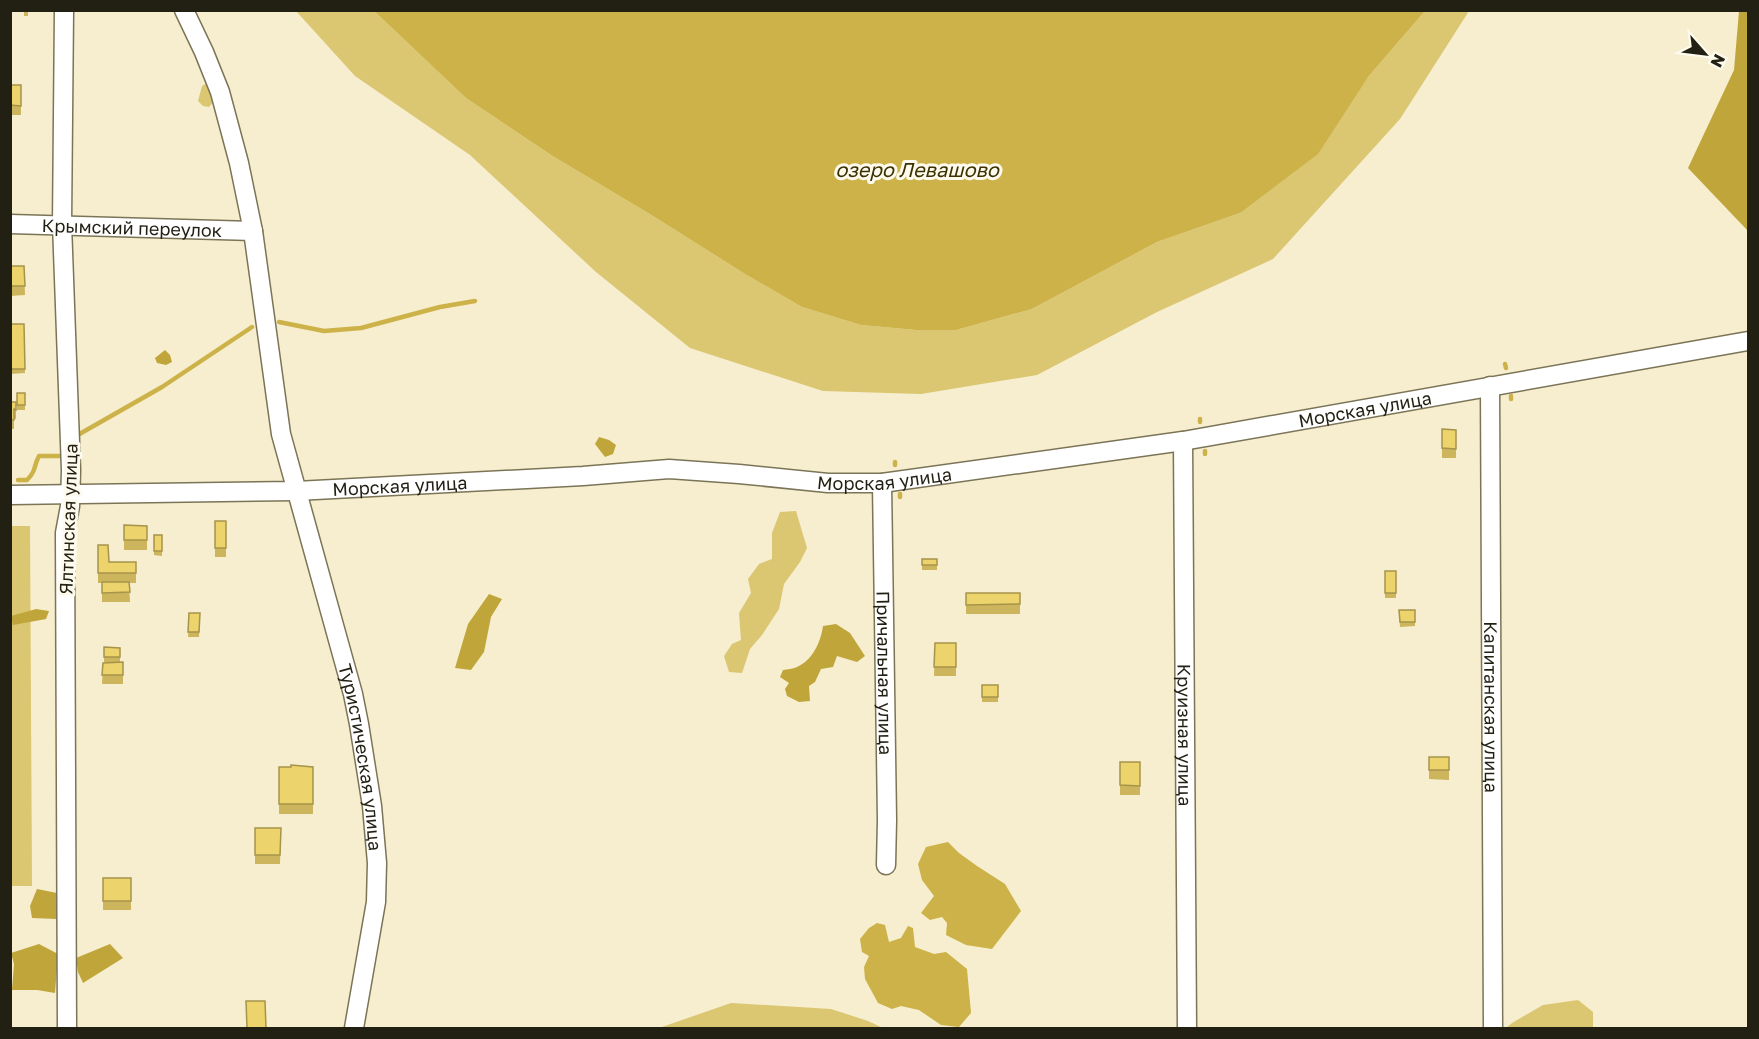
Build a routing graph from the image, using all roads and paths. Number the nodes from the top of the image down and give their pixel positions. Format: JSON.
{"nodes":[{"id":1,"x":64,"y":10,"type":"edge"},
{"id":2,"x":184,"y":10,"type":"edge"},
{"id":3,"x":10,"y":224,"type":"edge"},
{"id":4,"x":62,"y":224,"type":"junction"},
{"id":5,"x":253,"y":231,"type":"junction"},
{"id":6,"x":1749,"y":341,"type":"edge"},
{"id":7,"x":1490,"y":386,"type":"junction"},
{"id":8,"x":1183,"y":441,"type":"junction"},
{"id":9,"x":882,"y":483,"type":"junction"},
{"id":10,"x":296,"y":491,"type":"junction"},
{"id":11,"x":10,"y":495,"type":"edge"},
{"id":12,"x":70,"y":495,"type":"junction"},
{"id":13,"x":886,"y":865,"type":"dead end"},
{"id":14,"x":67,"y":1029,"type":"edge"},
{"id":15,"x":354,"y":1029,"type":"edge"},
{"id":16,"x":1187,"y":1029,"type":"edge"},
{"id":17,"x":1493,"y":1029,"type":"edge"}],
"edges":[{"from":1,"to":4,"type":"street","name":"Ялтинская улица"},
{"from":2,"to":5,"type":"street","name":"Туристическая улица"},
{"from":3,"to":4,"type":"street","name":"Крымский переулок"},
{"from":4,"to":5,"type":"street","name":"Крымский переулок"},
{"from":4,"to":12,"type":"street","name":"Ялтинская улица"},
{"from":5,"to":10,"type":"street","name":"Туристическая улица"},
{"from":6,"to":7,"type":"street","name":"Морская улица"},
{"from":7,"to":8,"type":"street","name":"Морская улица"},
{"from":7,"to":17,"type":"street","name":"Капитанская улица"},
{"from":8,"to":9,"type":"street","name":"Морская улица"},
{"from":8,"to":16,"type":"street","name":"Круизная улица"},
{"from":9,"to":10,"type":"street","name":"Морская улица"},
{"from":9,"to":13,"type":"street","name":"Причальная улица"},
{"from":10,"to":12,"type":"street","name":"Морская улица"},
{"from":10,"to":15,"type":"street","name":"Туристическая улица"},
{"from":11,"to":12,"type":"street","name":"Морская улица"},
{"from":12,"to":14,"type":"street","name":"Ялтинская улица"}]}
